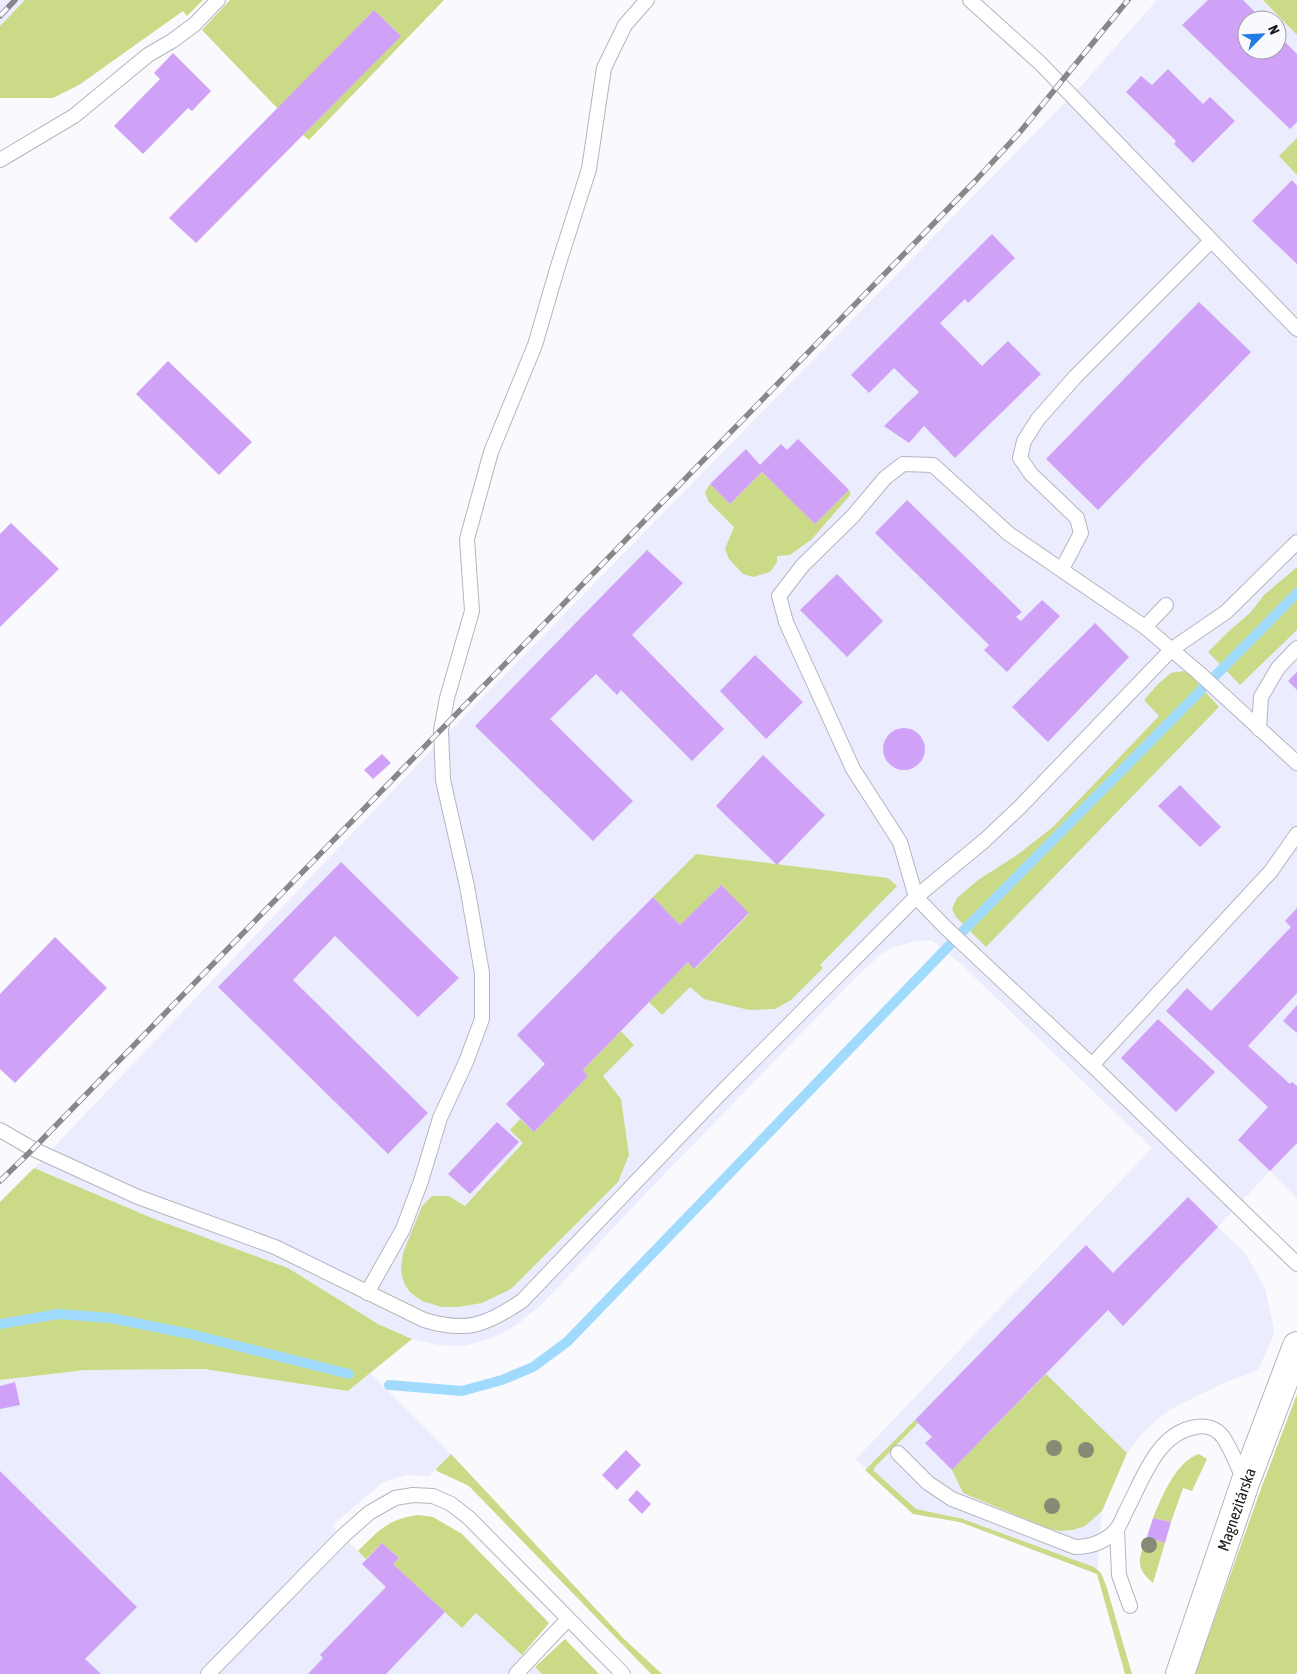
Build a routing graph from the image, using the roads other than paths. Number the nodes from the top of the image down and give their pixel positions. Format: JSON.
{"nodes":[{"id":1,"x":218,"y":0,"type":"edge"},
{"id":2,"x":647,"y":0,"type":"edge"},
{"id":3,"x":970,"y":0,"type":"edge"},
{"id":4,"x":0,"y":160,"type":"edge"},
{"id":5,"x":1211,"y":241,"type":"junction"},
{"id":6,"x":1297,"y":329,"type":"edge"},
{"id":7,"x":1297,"y":542,"type":"edge"},
{"id":8,"x":1062,"y":569,"type":"junction"},
{"id":9,"x":1166,"y":605,"type":"dead end"},
{"id":10,"x":1146,"y":627,"type":"junction"},
{"id":11,"x":1297,"y":648,"type":"edge"},
{"id":12,"x":1172,"y":649,"type":"junction"},
{"id":13,"x":1259,"y":729,"type":"junction"},
{"id":14,"x":1297,"y":763,"type":"edge"},
{"id":15,"x":1297,"y":834,"type":"edge"},
{"id":16,"x":916,"y":897,"type":"junction"},
{"id":17,"x":1092,"y":1066,"type":"junction"},
{"id":18,"x":0,"y":1130,"type":"edge"},
{"id":19,"x":1297,"y":1264,"type":"edge"},
{"id":20,"x":367,"y":1293,"type":"junction"},
{"id":21,"x":1297,"y":1346,"type":"edge"},
{"id":22,"x":898,"y":1453,"type":"dead end"},
{"id":23,"x":1245,"y":1483,"type":"junction"},
{"id":24,"x":1117,"y":1529,"type":"junction"},
{"id":25,"x":1130,"y":1606,"type":"dead end"},
{"id":26,"x":568,"y":1619,"type":"junction"},
{"id":27,"x":208,"y":1674,"type":"edge"},
{"id":28,"x":516,"y":1674,"type":"edge"},
{"id":29,"x":623,"y":1674,"type":"edge"},
{"id":30,"x":1180,"y":1674,"type":"edge"}],
"edges":[{"from":1,"to":4,"type":"lane"},
{"from":2,"to":20,"type":"lane"},
{"from":3,"to":5,"type":"lane"},
{"from":5,"to":6,"type":"lane"},
{"from":5,"to":8,"type":"lane"},
{"from":7,"to":12,"type":"lane"},
{"from":8,"to":10,"type":"lane"},
{"from":8,"to":16,"type":"lane"},
{"from":9,"to":10,"type":"lane"},
{"from":10,"to":12,"type":"lane"},
{"from":11,"to":13,"type":"lane"},
{"from":12,"to":13,"type":"lane"},
{"from":12,"to":16,"type":"lane"},
{"from":13,"to":14,"type":"lane"},
{"from":15,"to":17,"type":"lane"},
{"from":16,"to":17,"type":"lane"},
{"from":16,"to":20,"type":"lane"},
{"from":17,"to":19,"type":"lane"},
{"from":18,"to":20,"type":"lane"},
{"from":21,"to":23,"type":"street","name":"Magnezitárska"},
{"from":22,"to":24,"type":"lane"},
{"from":23,"to":24,"type":"lane"},
{"from":23,"to":30,"type":"street","name":"Magnezitárska"},
{"from":24,"to":25,"type":"lane"},
{"from":26,"to":27,"type":"lane"},
{"from":26,"to":28,"type":"lane"},
{"from":26,"to":29,"type":"lane"}]}
